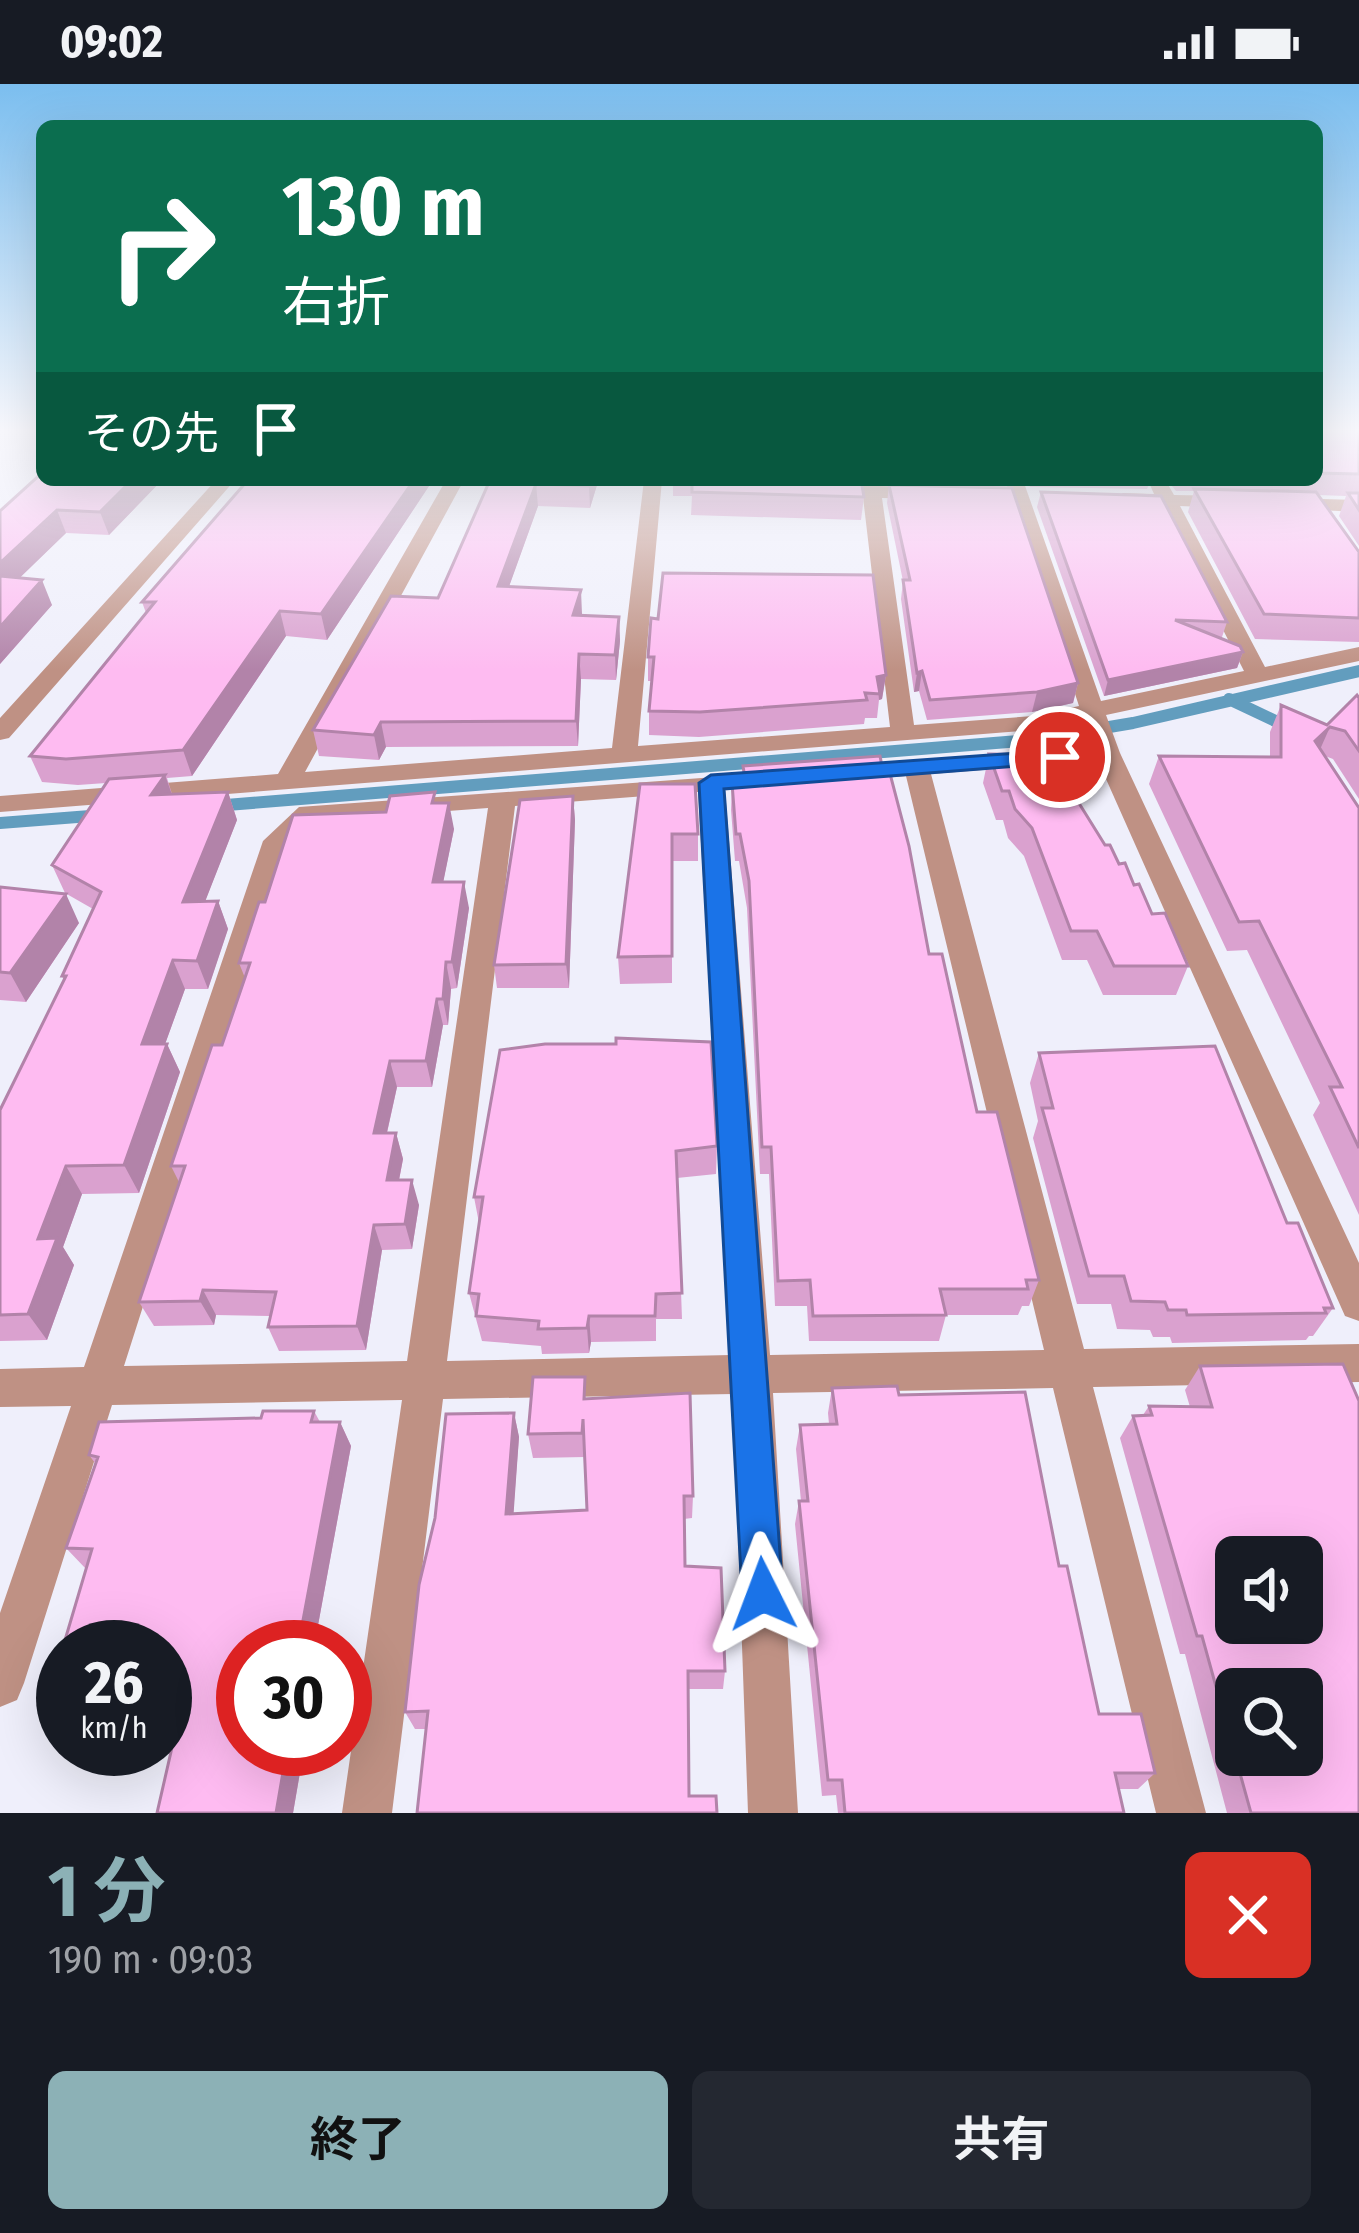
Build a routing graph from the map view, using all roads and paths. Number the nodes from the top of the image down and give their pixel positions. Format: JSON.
{"nodes":[{"id":1,"x":200,"y":509,"type":"edge"},
{"id":2,"x":439,"y":509,"type":"edge"},
{"id":3,"x":650,"y":509,"type":"edge"},
{"id":4,"x":874,"y":509,"type":"edge"},
{"id":5,"x":1024,"y":509,"type":"edge"},
{"id":6,"x":1171,"y":509,"type":"edge"},
{"id":7,"x":1296,"y":509,"type":"edge"},
{"id":8,"x":1344,"y":509,"type":"edge"},
{"id":9,"x":1359,"y":654,"type":"edge"},
{"id":10,"x":1258,"y":676,"type":"junction"},
{"id":11,"x":1099,"y":732,"type":"junction"},
{"id":12,"x":0,"y":733,"type":"edge"},
{"id":13,"x":910,"y":751,"type":"junction"},
{"id":14,"x":624,"y":756,"type":"junction"},
{"id":15,"x":287,"y":782,"type":"junction"},
{"id":16,"x":711,"y":783,"type":"junction"},
{"id":17,"x":502,"y":800,"type":"junction"},
{"id":18,"x":0,"y":804,"type":"edge"},
{"id":19,"x":1359,"y":1304,"type":"edge"},
{"id":20,"x":1359,"y":1363,"type":"edge"},
{"id":21,"x":1065,"y":1369,"type":"junction"},
{"id":22,"x":752,"y":1376,"type":"junction"},
{"id":23,"x":425,"y":1381,"type":"junction"},
{"id":24,"x":100,"y":1385,"type":"junction"},
{"id":25,"x":0,"y":1388,"type":"edge"},
{"id":26,"x":0,"y":1683,"type":"edge"},
{"id":27,"x":367,"y":1813,"type":"edge"},
{"id":28,"x":773,"y":1813,"type":"edge"},
{"id":29,"x":1181,"y":1813,"type":"edge"}],
"edges":[{"from":1,"to":12,"type":"street"},
{"from":2,"to":15,"type":"street"},
{"from":3,"to":14,"type":"street"},
{"from":4,"to":13,"type":"street"},
{"from":5,"to":11,"type":"street"},
{"from":6,"to":10,"type":"street"},
{"from":7,"to":8,"type":"street"},
{"from":9,"to":10,"type":"street"},
{"from":10,"to":11,"type":"street"},
{"from":11,"to":13,"type":"street"},
{"from":11,"to":13,"type":"street"},
{"from":11,"to":19,"type":"street"},
{"from":13,"to":14,"type":"street"},
{"from":13,"to":16,"type":"street"},
{"from":13,"to":21,"type":"street"},
{"from":14,"to":15,"type":"street"},
{"from":15,"to":18,"type":"street"},
{"from":16,"to":17,"type":"street"},
{"from":16,"to":22,"type":"street"},
{"from":17,"to":23,"type":"street"},
{"from":17,"to":24,"type":"street"},
{"from":20,"to":21,"type":"street"},
{"from":21,"to":22,"type":"street"},
{"from":21,"to":29,"type":"street"},
{"from":22,"to":23,"type":"street"},
{"from":22,"to":28,"type":"street"},
{"from":23,"to":24,"type":"street"},
{"from":23,"to":27,"type":"street"},
{"from":24,"to":25,"type":"street"},
{"from":24,"to":26,"type":"street"}]}
